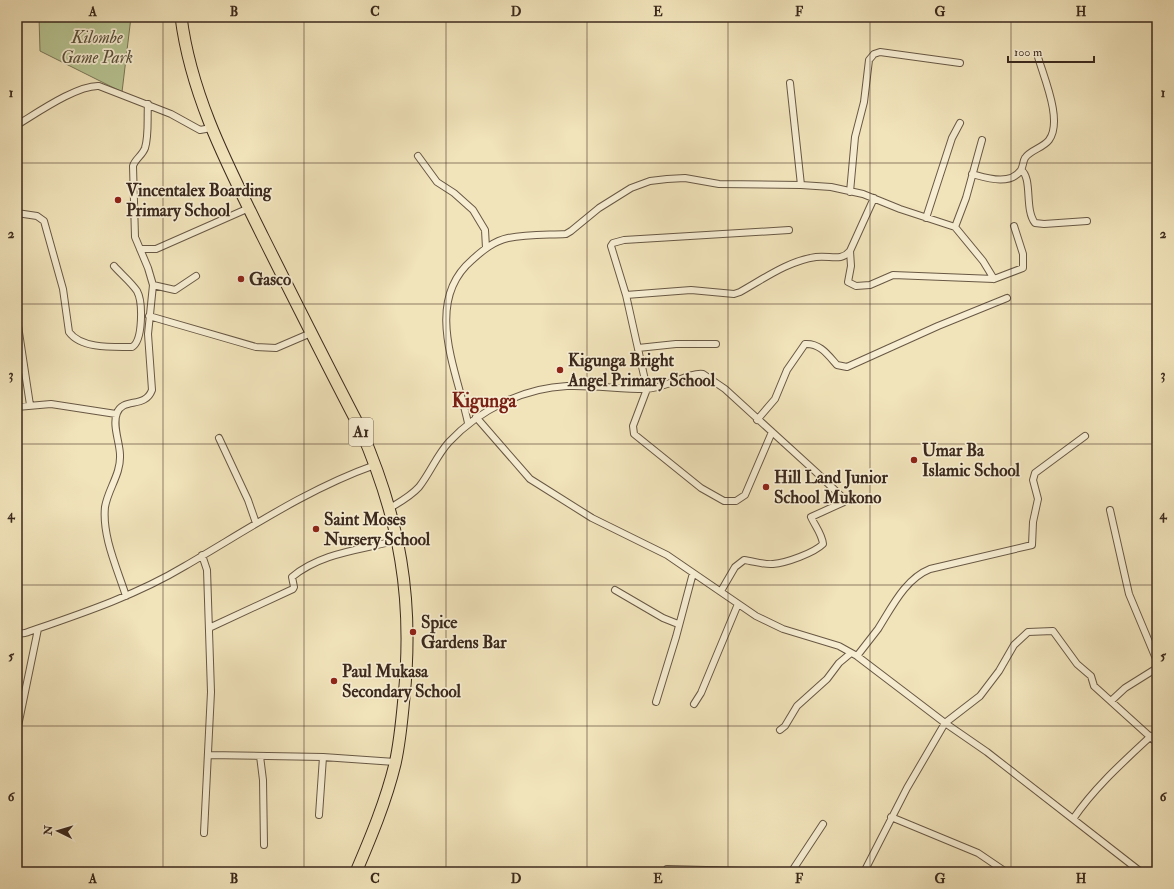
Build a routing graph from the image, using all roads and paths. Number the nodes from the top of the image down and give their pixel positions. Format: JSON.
{"nodes":[{"id":1,"x":182,"y":17,"type":"edge"},
{"id":2,"x":1038,"y":57,"type":"dead end"},
{"id":3,"x":960,"y":63,"type":"dead end"},
{"id":4,"x":790,"y":83,"type":"dead end"},
{"id":5,"x":148,"y":104,"type":"junction"},
{"id":6,"x":960,"y":123,"type":"dead end"},
{"id":7,"x":17,"y":125,"type":"edge"},
{"id":8,"x":211,"y":128,"type":"junction"},
{"id":9,"x":982,"y":140,"type":"dead end"},
{"id":10,"x":418,"y":156,"type":"dead end"},
{"id":11,"x":1021,"y":170,"type":"junction"},
{"id":12,"x":972,"y":174,"type":"junction"},
{"id":13,"x":801,"y":185,"type":"junction"},
{"id":14,"x":850,"y":192,"type":"junction"},
{"id":15,"x":874,"y":198,"type":"junction"},
{"id":16,"x":249,"y":208,"type":"junction"},
{"id":17,"x":17,"y":213,"type":"edge"},
{"id":18,"x":926,"y":218,"type":"junction"},
{"id":19,"x":1087,"y":221,"type":"dead end"},
{"id":20,"x":955,"y":226,"type":"junction"},
{"id":21,"x":1014,"y":226,"type":"dead end"},
{"id":22,"x":789,"y":230,"type":"dead end"},
{"id":23,"x":486,"y":248,"type":"junction"},
{"id":24,"x":140,"y":250,"type":"junction"},
{"id":25,"x":850,"y":251,"type":"junction"},
{"id":26,"x":114,"y":266,"type":"dead end"},
{"id":27,"x":196,"y":276,"type":"dead end"},
{"id":28,"x":994,"y":279,"type":"junction"},
{"id":29,"x":153,"y":285,"type":"junction"},
{"id":30,"x":626,"y":295,"type":"junction"},
{"id":31,"x":1006,"y":298,"type":"dead end"},
{"id":32,"x":149,"y":316,"type":"junction"},
{"id":33,"x":17,"y":319,"type":"edge"},
{"id":34,"x":311,"y":333,"type":"junction"},
{"id":35,"x":716,"y":344,"type":"dead end"},
{"id":36,"x":638,"y":348,"type":"junction"},
{"id":37,"x":646,"y":389,"type":"junction"},
{"id":38,"x":30,"y":405,"type":"junction"},
{"id":39,"x":17,"y":407,"type":"edge"},
{"id":40,"x":116,"y":414,"type":"junction"},
{"id":41,"x":476,"y":417,"type":"junction"},
{"id":42,"x":757,"y":420,"type":"junction"},
{"id":43,"x":468,"y":423,"type":"junction"},
{"id":44,"x":772,"y":432,"type":"junction"},
{"id":45,"x":1085,"y":436,"type":"dead end"},
{"id":46,"x":219,"y":438,"type":"dead end"},
{"id":47,"x":375,"y":465,"type":"junction"},
{"id":48,"x":390,"y":508,"type":"junction"},
{"id":49,"x":1110,"y":510,"type":"dead end"},
{"id":50,"x":256,"y":523,"type":"junction"},
{"id":51,"x":398,"y":540,"type":"junction"},
{"id":52,"x":202,"y":555,"type":"junction"},
{"id":53,"x":693,"y":573,"type":"junction"},
{"id":54,"x":615,"y":590,"type":"dead end"},
{"id":55,"x":721,"y":591,"type":"junction"},
{"id":56,"x":126,"y":596,"type":"junction"},
{"id":57,"x":738,"y":604,"type":"junction"},
{"id":58,"x":678,"y":624,"type":"junction"},
{"id":59,"x":209,"y":628,"type":"junction"},
{"id":60,"x":38,"y":629,"type":"junction"},
{"id":61,"x":17,"y":634,"type":"edge"},
{"id":62,"x":854,"y":654,"type":"junction"},
{"id":63,"x":1157,"y":661,"type":"edge"},
{"id":64,"x":1157,"y":668,"type":"edge"},
{"id":65,"x":1111,"y":701,"type":"junction"},
{"id":66,"x":656,"y":702,"type":"dead end"},
{"id":67,"x":694,"y":704,"type":"dead end"},
{"id":68,"x":945,"y":723,"type":"junction"},
{"id":69,"x":780,"y":730,"type":"dead end"},
{"id":70,"x":17,"y":731,"type":"edge"},
{"id":71,"x":1151,"y":736,"type":"junction"},
{"id":72,"x":1157,"y":743,"type":"edge"},
{"id":73,"x":208,"y":755,"type":"junction"},
{"id":74,"x":260,"y":756,"type":"junction"},
{"id":75,"x":323,"y":757,"type":"junction"},
{"id":76,"x":395,"y":762,"type":"junction"},
{"id":77,"x":319,"y":815,"type":"dead end"},
{"id":78,"x":891,"y":817,"type":"junction"},
{"id":79,"x":1073,"y":819,"type":"junction"},
{"id":80,"x":822,"y":824,"type":"dead end"},
{"id":81,"x":204,"y":833,"type":"dead end"},
{"id":82,"x":264,"y":845,"type":"dead end"},
{"id":83,"x":667,"y":869,"type":"dead end"},
{"id":84,"x":356,"y":872,"type":"edge"},
{"id":85,"x":790,"y":872,"type":"edge"},
{"id":86,"x":864,"y":872,"type":"edge"},
{"id":87,"x":1006,"y":872,"type":"edge"},
{"id":88,"x":1141,"y":872,"type":"edge"}],
"edges":[{"from":1,"to":8,"type":"highway","number":"A1"},
{"from":2,"to":11,"type":"street"},
{"from":3,"to":14,"type":"street"},
{"from":4,"to":13,"type":"street"},
{"from":5,"to":7,"type":"street"},
{"from":5,"to":8,"type":"street"},
{"from":5,"to":24,"type":"street"},
{"from":6,"to":18,"type":"street"},
{"from":8,"to":16,"type":"highway","number":"A1"},
{"from":9,"to":12,"type":"street"},
{"from":10,"to":23,"type":"street"},
{"from":11,"to":12,"type":"street"},
{"from":11,"to":19,"type":"street"},
{"from":12,"to":20,"type":"street"},
{"from":13,"to":14,"type":"street"},
{"from":13,"to":23,"type":"street"},
{"from":14,"to":15,"type":"street"},
{"from":15,"to":18,"type":"street"},
{"from":15,"to":25,"type":"street"},
{"from":16,"to":24,"type":"street"},
{"from":16,"to":34,"type":"highway","number":"A1"},
{"from":17,"to":26,"type":"street"},
{"from":18,"to":20,"type":"street"},
{"from":20,"to":28,"type":"street"},
{"from":21,"to":28,"type":"street"},
{"from":22,"to":30,"type":"street"},
{"from":23,"to":43,"type":"street"},
{"from":24,"to":29,"type":"street"},
{"from":25,"to":28,"type":"street"},
{"from":25,"to":30,"type":"street"},
{"from":27,"to":29,"type":"street"},
{"from":29,"to":32,"type":"street"},
{"from":30,"to":36,"type":"street"},
{"from":31,"to":42,"type":"street"},
{"from":32,"to":34,"type":"street"},
{"from":32,"to":40,"type":"street"},
{"from":33,"to":38,"type":"street"},
{"from":34,"to":47,"type":"highway","number":"A1"},
{"from":35,"to":36,"type":"street"},
{"from":36,"to":37,"type":"street"},
{"from":37,"to":41,"type":"street"},
{"from":37,"to":42,"type":"street"},
{"from":37,"to":44,"type":"street"},
{"from":38,"to":39,"type":"street"},
{"from":38,"to":40,"type":"street"},
{"from":40,"to":56,"type":"street"},
{"from":41,"to":43,"type":"street"},
{"from":41,"to":53,"type":"street"},
{"from":42,"to":44,"type":"street"},
{"from":43,"to":48,"type":"street"},
{"from":44,"to":55,"type":"street"},
{"from":45,"to":62,"type":"street"},
{"from":46,"to":50,"type":"street"},
{"from":47,"to":48,"type":"highway","number":"A1"},
{"from":47,"to":50,"type":"street"},
{"from":48,"to":51,"type":"highway","number":"A1"},
{"from":49,"to":63,"type":"street"},
{"from":50,"to":52,"type":"street"},
{"from":51,"to":59,"type":"street"},
{"from":51,"to":76,"type":"highway","number":"A1"},
{"from":52,"to":56,"type":"street"},
{"from":52,"to":59,"type":"street"},
{"from":53,"to":55,"type":"street"},
{"from":53,"to":58,"type":"street"},
{"from":54,"to":58,"type":"street"},
{"from":55,"to":57,"type":"street"},
{"from":56,"to":60,"type":"street"},
{"from":57,"to":62,"type":"street"},
{"from":57,"to":67,"type":"street"},
{"from":58,"to":66,"type":"street"},
{"from":59,"to":73,"type":"street"},
{"from":60,"to":61,"type":"street"},
{"from":60,"to":70,"type":"street"},
{"from":62,"to":68,"type":"street"},
{"from":62,"to":69,"type":"street"},
{"from":64,"to":65,"type":"street"},
{"from":65,"to":68,"type":"street"},
{"from":65,"to":71,"type":"street"},
{"from":68,"to":78,"type":"street"},
{"from":68,"to":79,"type":"street"},
{"from":71,"to":72,"type":"street"},
{"from":71,"to":79,"type":"street"},
{"from":73,"to":74,"type":"street"},
{"from":73,"to":81,"type":"street"},
{"from":74,"to":75,"type":"street"},
{"from":74,"to":82,"type":"street"},
{"from":75,"to":76,"type":"street"},
{"from":75,"to":77,"type":"street"},
{"from":76,"to":84,"type":"highway","number":"A1"},
{"from":78,"to":86,"type":"street"},
{"from":78,"to":87,"type":"street"},
{"from":79,"to":88,"type":"street"},
{"from":80,"to":85,"type":"street"},
{"from":83,"to":85,"type":"street"}]}
